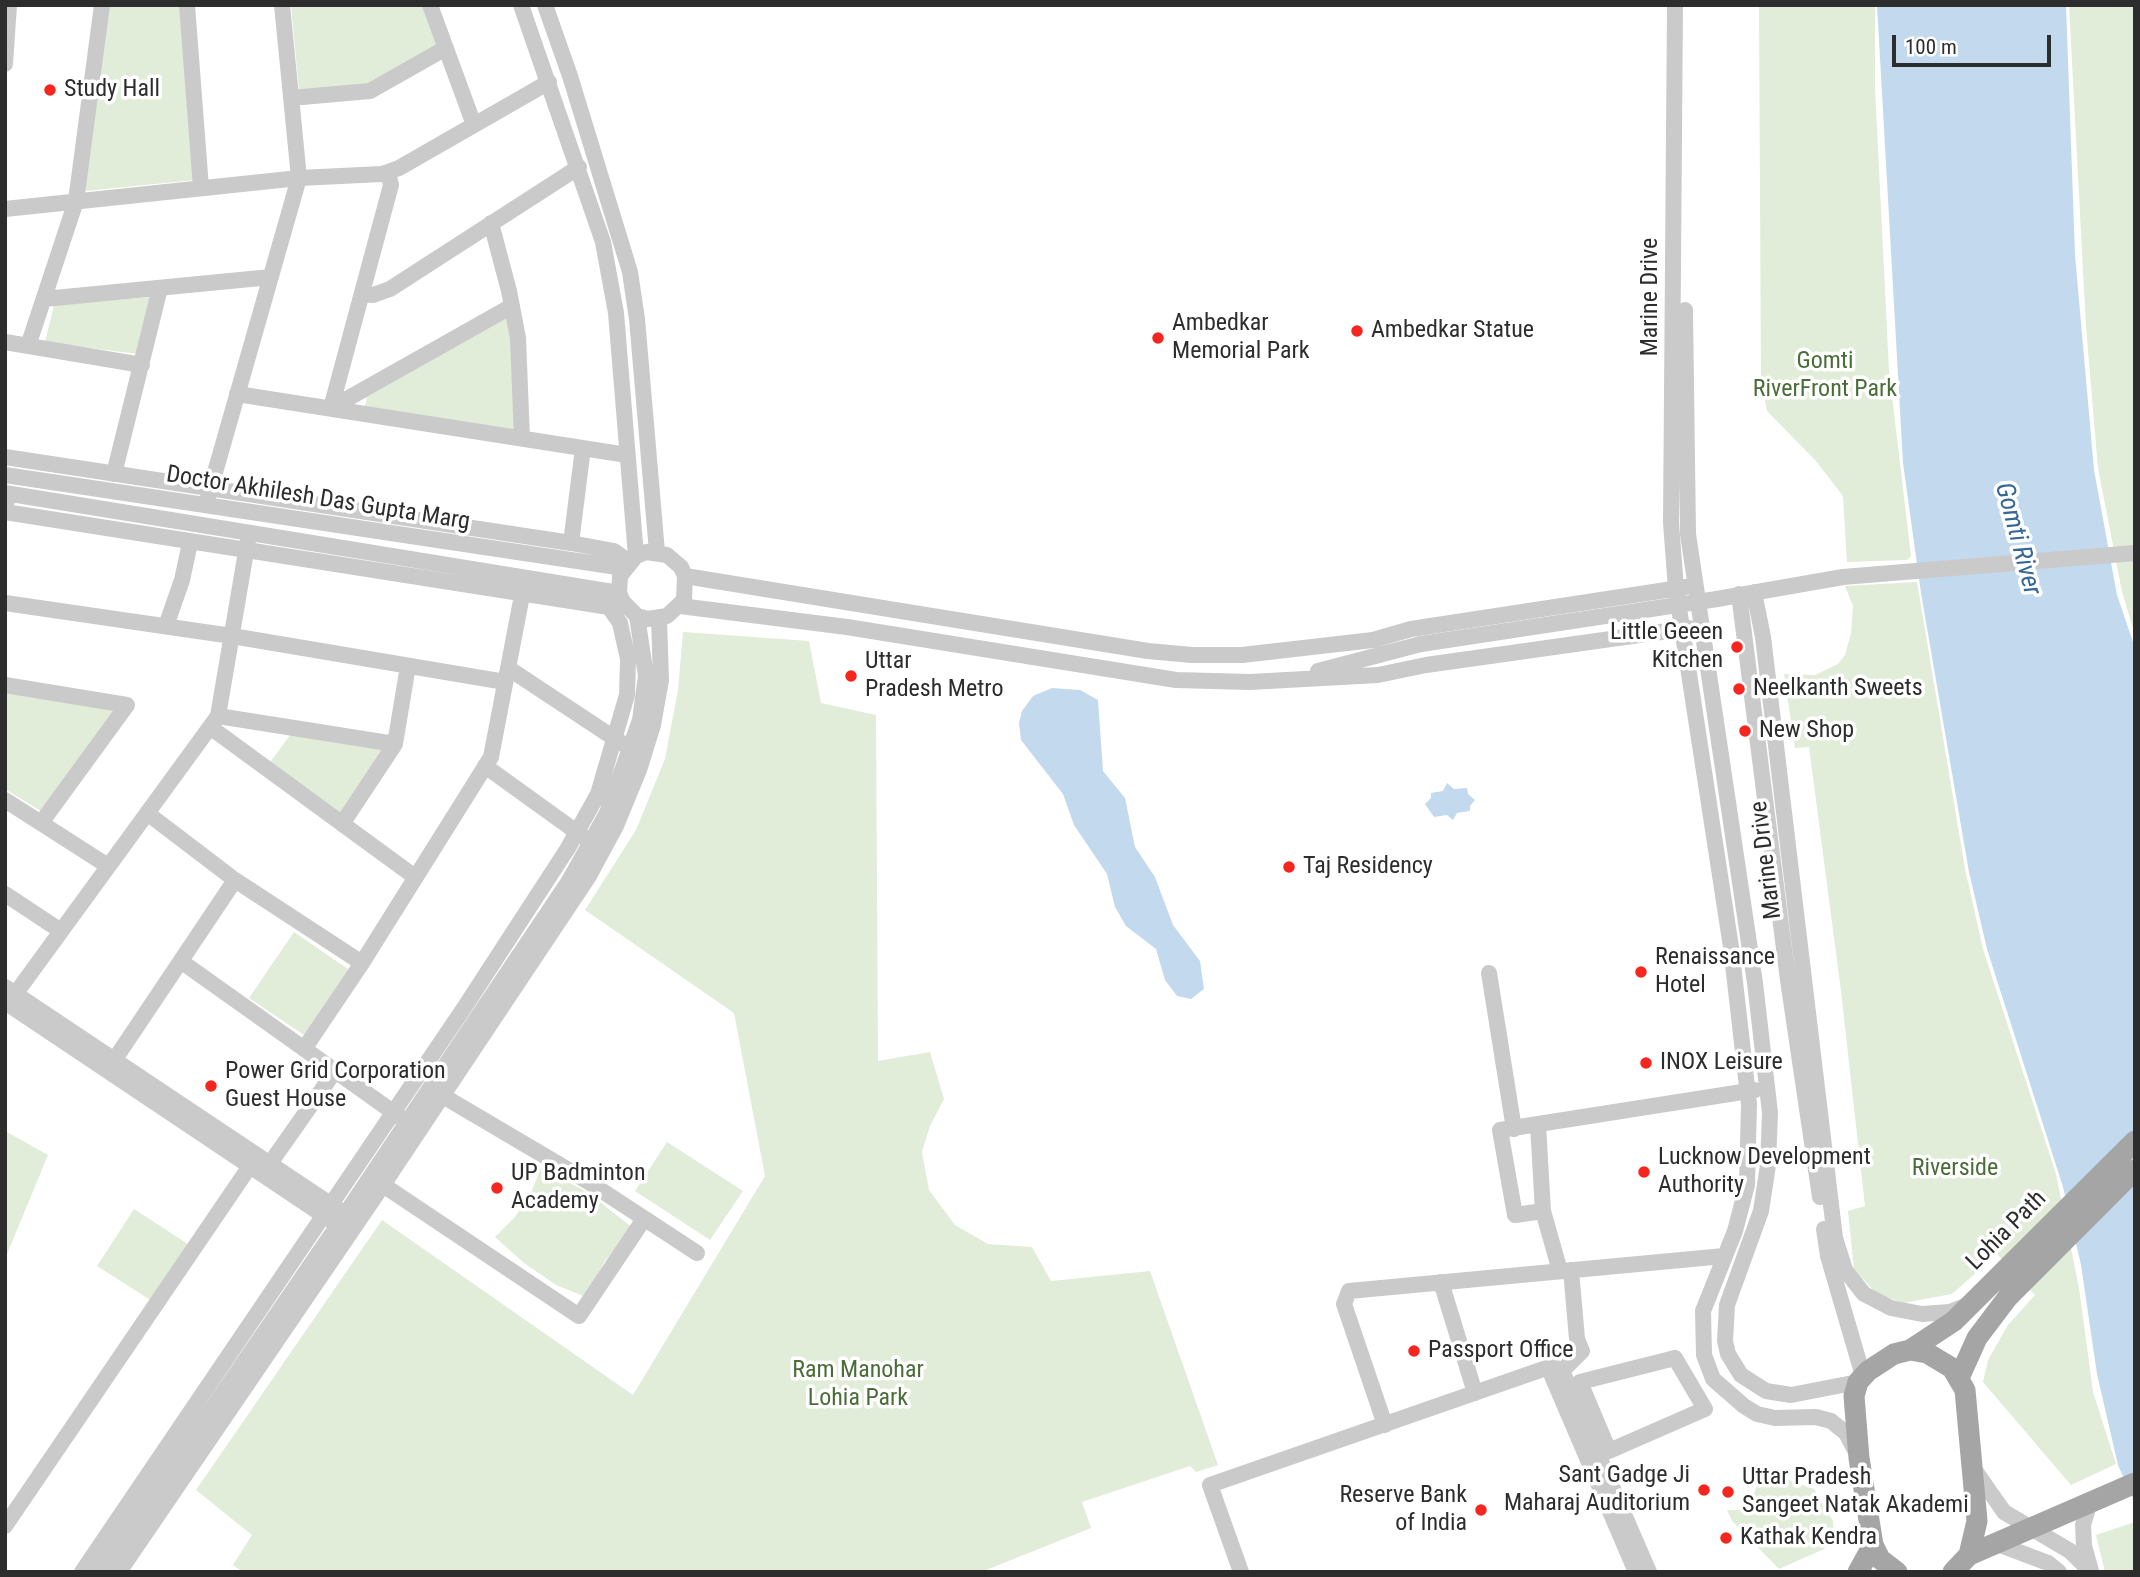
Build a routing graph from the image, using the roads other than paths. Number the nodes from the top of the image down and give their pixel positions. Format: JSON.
{"nodes":[{"id":1,"x":102,"y":5,"type":"edge"},
{"id":2,"x":187,"y":5,"type":"edge"},
{"id":3,"x":282,"y":5,"type":"edge"},
{"id":4,"x":430,"y":5,"type":"edge"},
{"id":5,"x":521,"y":5,"type":"edge"},
{"id":6,"x":545,"y":5,"type":"edge"},
{"id":7,"x":1675,"y":5,"type":"edge"},
{"id":8,"x":1686,"y":5,"type":"edge"},
{"id":9,"x":9,"y":6,"type":"edge"},
{"id":10,"x":446,"y":48,"type":"junction"},
{"id":11,"x":5,"y":64,"type":"edge"},
{"id":12,"x":548,"y":82,"type":"junction"},
{"id":13,"x":291,"y":98,"type":"junction"},
{"id":14,"x":474,"y":125,"type":"junction"},
{"id":15,"x":579,"y":167,"type":"junction"},
{"id":16,"x":388,"y":172,"type":"junction"},
{"id":17,"x":299,"y":178,"type":"junction"},
{"id":18,"x":201,"y":188,"type":"junction"},
{"id":19,"x":76,"y":201,"type":"junction"},
{"id":20,"x":5,"y":209,"type":"edge"},
{"id":21,"x":491,"y":223,"type":"junction"},
{"id":22,"x":271,"y":277,"type":"junction"},
{"id":23,"x":160,"y":288,"type":"junction"},
{"id":24,"x":362,"y":294,"type":"junction"},
{"id":25,"x":44,"y":299,"type":"junction"},
{"id":26,"x":512,"y":306,"type":"junction"},
{"id":27,"x":5,"y":342,"type":"edge"},
{"id":28,"x":28,"y":346,"type":"junction"},
{"id":29,"x":142,"y":365,"type":"junction"},
{"id":30,"x":237,"y":394,"type":"junction"},
{"id":31,"x":331,"y":408,"type":"junction"},
{"id":32,"x":522,"y":439,"type":"junction"},
{"id":33,"x":583,"y":448,"type":"junction"},
{"id":34,"x":627,"y":455,"type":"junction"},
{"id":35,"x":5,"y":457,"type":"edge"},
{"id":36,"x":114,"y":474,"type":"junction"},
{"id":37,"x":5,"y":475,"type":"edge"},
{"id":38,"x":210,"y":488,"type":"junction"},
{"id":39,"x":7,"y":493,"type":"edge"},
{"id":40,"x":205,"y":506,"type":"junction"},
{"id":41,"x":200,"y":523,"type":"junction"},
{"id":42,"x":249,"y":531,"type":"junction"},
{"id":43,"x":190,"y":543,"type":"junction"},
{"id":44,"x":571,"y":543,"type":"junction"},
{"id":45,"x":246,"y":550,"type":"junction"},
{"id":46,"x":657,"y":552,"type":"junction"},
{"id":47,"x":2135,"y":553,"type":"edge"},
{"id":48,"x":630,"y":562,"type":"junction"},
{"id":49,"x":526,"y":576,"type":"junction"},
{"id":50,"x":685,"y":576,"type":"junction"},
{"id":51,"x":1696,"y":585,"type":"junction"},
{"id":52,"x":1676,"y":589,"type":"junction"},
{"id":53,"x":523,"y":593,"type":"junction"},
{"id":54,"x":619,"y":593,"type":"junction"},
{"id":55,"x":1747,"y":593,"type":"junction"},
{"id":56,"x":5,"y":603,"type":"edge"},
{"id":57,"x":680,"y":606,"type":"junction"},
{"id":58,"x":637,"y":616,"type":"junction"},
{"id":59,"x":659,"y":619,"type":"junction"},
{"id":60,"x":166,"y":626,"type":"junction"},
{"id":61,"x":1702,"y":626,"type":"junction"},
{"id":62,"x":1682,"y":629,"type":"junction"},
{"id":63,"x":232,"y":636,"type":"junction"},
{"id":64,"x":1373,"y":640,"type":"junction"},
{"id":65,"x":1421,"y":643,"type":"junction"},
{"id":66,"x":408,"y":666,"type":"junction"},
{"id":67,"x":507,"y":675,"type":"junction"},
{"id":68,"x":1276,"y":680,"type":"junction"},
{"id":69,"x":5,"y":685,"type":"edge"},
{"id":70,"x":214,"y":721,"type":"junction"},
{"id":71,"x":614,"y":738,"type":"junction"},
{"id":72,"x":396,"y":744,"type":"junction"},
{"id":73,"x":631,"y":749,"type":"junction"},
{"id":74,"x":485,"y":766,"type":"junction"},
{"id":75,"x":5,"y":800,"type":"edge"},
{"id":76,"x":147,"y":813,"type":"junction"},
{"id":77,"x":41,"y":823,"type":"junction"},
{"id":78,"x":342,"y":824,"type":"junction"},
{"id":79,"x":577,"y":832,"type":"junction"},
{"id":80,"x":591,"y":842,"type":"junction"},
{"id":81,"x":108,"y":866,"type":"junction"},
{"id":82,"x":415,"y":877,"type":"junction"},
{"id":83,"x":235,"y":880,"type":"junction"},
{"id":84,"x":5,"y":894,"type":"edge"},
{"id":85,"x":61,"y":931,"type":"junction"},
{"id":86,"x":182,"y":962,"type":"junction"},
{"id":87,"x":362,"y":963,"type":"junction"},
{"id":88,"x":1489,"y":973,"type":"dead end"},
{"id":89,"x":9,"y":997,"type":"edge"},
{"id":90,"x":304,"y":1049,"type":"junction"},
{"id":91,"x":114,"y":1059,"type":"junction"},
{"id":92,"x":335,"y":1071,"type":"junction"},
{"id":93,"x":1767,"y":1088,"type":"junction"},
{"id":94,"x":1747,"y":1091,"type":"junction"},
{"id":95,"x":443,"y":1096,"type":"junction"},
{"id":96,"x":394,"y":1113,"type":"junction"},
{"id":97,"x":408,"y":1123,"type":"junction"},
{"id":98,"x":1538,"y":1125,"type":"junction"},
{"id":99,"x":1514,"y":1129,"type":"junction"},
{"id":100,"x":2135,"y":1141,"type":"edge"},
{"id":101,"x":261,"y":1168,"type":"junction"},
{"id":102,"x":2135,"y":1170,"type":"edge"},
{"id":103,"x":383,"y":1185,"type":"junction"},
{"id":104,"x":328,"y":1210,"type":"junction"},
{"id":105,"x":1543,"y":1211,"type":"junction"},
{"id":106,"x":644,"y":1219,"type":"junction"},
{"id":107,"x":346,"y":1222,"type":"junction"},
{"id":108,"x":696,"y":1253,"type":"dead end"},
{"id":109,"x":1724,"y":1256,"type":"junction"},
{"id":110,"x":1565,"y":1271,"type":"junction"},
{"id":111,"x":1441,"y":1282,"type":"junction"},
{"id":112,"x":2002,"y":1288,"type":"junction"},
{"id":113,"x":1973,"y":1303,"type":"junction"},
{"id":114,"x":1910,"y":1350,"type":"junction"},
{"id":115,"x":1557,"y":1368,"type":"junction"},
{"id":116,"x":1959,"y":1378,"type":"junction"},
{"id":117,"x":1860,"y":1379,"type":"junction"},
{"id":118,"x":1580,"y":1382,"type":"joint"},
{"id":119,"x":1475,"y":1393,"type":"junction"},
{"id":120,"x":1385,"y":1424,"type":"junction"},
{"id":121,"x":1859,"y":1458,"type":"junction"},
{"id":122,"x":1973,"y":1467,"type":"junction"},
{"id":123,"x":2133,"y":1484,"type":"edge"},
{"id":124,"x":2089,"y":1505,"type":"junction"},
{"id":125,"x":5,"y":1526,"type":"edge"},
{"id":126,"x":2030,"y":1528,"type":"junction"},
{"id":127,"x":1995,"y":1543,"type":"junction"},
{"id":128,"x":1873,"y":1545,"type":"junction"},
{"id":129,"x":1969,"y":1555,"type":"junction"},
{"id":130,"x":82,"y":1572,"type":"edge"},
{"id":131,"x":100,"y":1572,"type":"edge"},
{"id":132,"x":119,"y":1572,"type":"edge"},
{"id":133,"x":1241,"y":1572,"type":"edge"},
{"id":134,"x":1636,"y":1572,"type":"edge"},
{"id":135,"x":1649,"y":1572,"type":"edge"},
{"id":136,"x":1858,"y":1572,"type":"edge"},
{"id":137,"x":1897,"y":1572,"type":"edge"},
{"id":138,"x":1953,"y":1572,"type":"edge"},
{"id":139,"x":2059,"y":1572,"type":"edge"},
{"id":140,"x":2091,"y":1572,"type":"edge"}],
"edges":[{"from":1,"to":19,"type":"street"},
{"from":2,"to":18,"type":"street"},
{"from":3,"to":13,"type":"street"},
{"from":4,"to":10,"type":"street"},
{"from":5,"to":12,"type":"street"},
{"from":6,"to":46,"type":"street"},
{"from":7,"to":52,"type":"street","name":"Marine Drive"},
{"from":8,"to":51,"type":"street","name":"Marine Drive"},
{"from":9,"to":11,"type":"street"},
{"from":10,"to":13,"type":"street"},
{"from":10,"to":14,"type":"street"},
{"from":12,"to":14,"type":"street"},
{"from":12,"to":15,"type":"street"},
{"from":13,"to":17,"type":"street"},
{"from":14,"to":16,"type":"street"},
{"from":15,"to":21,"type":"street"},
{"from":15,"to":34,"type":"street"},
{"from":16,"to":17,"type":"street"},
{"from":16,"to":24,"type":"street"},
{"from":17,"to":18,"type":"street"},
{"from":17,"to":22,"type":"street"},
{"from":18,"to":19,"type":"street"},
{"from":19,"to":20,"type":"street"},
{"from":19,"to":25,"type":"street"},
{"from":21,"to":24,"type":"street"},
{"from":21,"to":26,"type":"street"},
{"from":22,"to":23,"type":"street"},
{"from":22,"to":30,"type":"street"},
{"from":23,"to":25,"type":"street"},
{"from":23,"to":29,"type":"street"},
{"from":24,"to":31,"type":"street"},
{"from":25,"to":28,"type":"street"},
{"from":26,"to":31,"type":"street"},
{"from":26,"to":32,"type":"street"},
{"from":27,"to":28,"type":"street"},
{"from":28,"to":29,"type":"street"},
{"from":29,"to":36,"type":"street"},
{"from":30,"to":31,"type":"street"},
{"from":30,"to":38,"type":"street"},
{"from":31,"to":32,"type":"street"},
{"from":32,"to":33,"type":"street"},
{"from":33,"to":34,"type":"street"},
{"from":33,"to":44,"type":"street"},
{"from":34,"to":48,"type":"street"},
{"from":35,"to":36,"type":"street"},
{"from":36,"to":38,"type":"street"},
{"from":37,"to":40,"type":"street","name":"Doctor Akhilesh Das Gupta Marg"},
{"from":38,"to":40,"type":"street"},
{"from":38,"to":44,"type":"street"},
{"from":39,"to":41,"type":"street","name":"Doctor Akhilesh Das Gupta Marg"},
{"from":39,"to":43,"type":"street"},
{"from":40,"to":41,"type":"street"},
{"from":40,"to":48,"type":"street","name":"Doctor Akhilesh Das Gupta Marg"},
{"from":41,"to":42,"type":"street","name":"Doctor Akhilesh Das Gupta Marg"},
{"from":42,"to":45,"type":"street"},
{"from":42,"to":49,"type":"street","name":"Doctor Akhilesh Das Gupta Marg"},
{"from":43,"to":45,"type":"street"},
{"from":43,"to":60,"type":"street"},
{"from":44,"to":48,"type":"street"},
{"from":45,"to":53,"type":"street"},
{"from":45,"to":63,"type":"street"},
{"from":46,"to":48,"type":"street"},
{"from":46,"to":50,"type":"street"},
{"from":47,"to":55,"type":"street"},
{"from":48,"to":54,"type":"street"},
{"from":49,"to":53,"type":"street"},
{"from":49,"to":54,"type":"street","name":"Doctor Akhilesh Das Gupta Marg"},
{"from":50,"to":57,"type":"street"},
{"from":50,"to":64,"type":"street"},
{"from":51,"to":52,"type":"street"},
{"from":51,"to":61,"type":"street","name":"Marine Drive"},
{"from":52,"to":62,"type":"street","name":"Marine Drive"},
{"from":52,"to":64,"type":"street"},
{"from":53,"to":67,"type":"street"},
{"from":53,"to":71,"type":"street"},
{"from":54,"to":58,"type":"street"},
{"from":55,"to":65,"type":"street","bridge":true},
{"from":55,"to":113,"type":"street","name":"Marine Drive"},
{"from":55,"to":117,"type":"street","name":"Marine Drive"},
{"from":56,"to":60,"type":"street"},
{"from":57,"to":59,"type":"street"},
{"from":57,"to":68,"type":"street"},
{"from":58,"to":59,"type":"street"},
{"from":58,"to":73,"type":"street"},
{"from":59,"to":95,"type":"street"},
{"from":60,"to":63,"type":"street"},
{"from":61,"to":62,"type":"street"},
{"from":61,"to":93,"type":"street","name":"Marine Drive"},
{"from":62,"to":68,"type":"street"},
{"from":62,"to":94,"type":"street","name":"Marine Drive"},
{"from":63,"to":66,"type":"street"},
{"from":63,"to":70,"type":"street"},
{"from":64,"to":65,"type":"street"},
{"from":65,"to":68,"type":"street"},
{"from":66,"to":67,"type":"street"},
{"from":66,"to":72,"type":"street"},
{"from":67,"to":71,"type":"street"},
{"from":67,"to":74,"type":"street"},
{"from":69,"to":77,"type":"street"},
{"from":70,"to":72,"type":"street"},
{"from":70,"to":76,"type":"street"},
{"from":70,"to":78,"type":"street"},
{"from":71,"to":73,"type":"street"},
{"from":71,"to":79,"type":"street"},
{"from":72,"to":78,"type":"street"},
{"from":73,"to":80,"type":"street"},
{"from":74,"to":79,"type":"street"},
{"from":74,"to":82,"type":"street"},
{"from":75,"to":77,"type":"street"},
{"from":76,"to":81,"type":"street"},
{"from":76,"to":83,"type":"street"},
{"from":77,"to":81,"type":"street"},
{"from":78,"to":82,"type":"street"},
{"from":79,"to":80,"type":"street"},
{"from":79,"to":96,"type":"street"},
{"from":80,"to":97,"type":"street"},
{"from":81,"to":85,"type":"street"},
{"from":82,"to":87,"type":"street"},
{"from":83,"to":86,"type":"street"},
{"from":83,"to":87,"type":"street"},
{"from":84,"to":85,"type":"street"},
{"from":85,"to":89,"type":"street"},
{"from":86,"to":90,"type":"street"},
{"from":86,"to":91,"type":"street"},
{"from":87,"to":90,"type":"street"},
{"from":88,"to":99,"type":"street"},
{"from":89,"to":91,"type":"street"},
{"from":89,"to":101,"type":"street"},
{"from":90,"to":92,"type":"street"},
{"from":91,"to":101,"type":"street"},
{"from":92,"to":96,"type":"street"},
{"from":92,"to":101,"type":"street"},
{"from":93,"to":94,"type":"street"},
{"from":93,"to":117,"type":"street","name":"Marine Drive"},
{"from":94,"to":98,"type":"street"},
{"from":94,"to":109,"type":"street","name":"Marine Drive"},
{"from":95,"to":103,"type":"street"},
{"from":95,"to":106,"type":"street"},
{"from":96,"to":97,"type":"street"},
{"from":96,"to":104,"type":"street"},
{"from":97,"to":107,"type":"street"},
{"from":98,"to":99,"type":"street"},
{"from":98,"to":105,"type":"street"},
{"from":99,"to":105,"type":"street"},
{"from":100,"to":112,"type":"main road","name":"Lohia Path"},
{"from":101,"to":104,"type":"street"},
{"from":101,"to":125,"type":"street"},
{"from":102,"to":112,"type":"main road","name":"Lohia Path"},
{"from":103,"to":106,"type":"street"},
{"from":103,"to":107,"type":"street"},
{"from":104,"to":107,"type":"street"},
{"from":104,"to":130,"type":"street"},
{"from":105,"to":110,"type":"street"},
{"from":106,"to":108,"type":"street"},
{"from":107,"to":131,"type":"street"},
{"from":107,"to":132,"type":"street"},
{"from":109,"to":110,"type":"street"},
{"from":109,"to":121,"type":"street","name":"Marine Drive"},
{"from":110,"to":111,"type":"street"},
{"from":110,"to":115,"type":"street"},
{"from":111,"to":119,"type":"street"},
{"from":111,"to":120,"type":"street"},
{"from":112,"to":113,"type":"main road","name":"Lohia Path"},
{"from":112,"to":116,"type":"main road","name":"Lohia Path"},
{"from":113,"to":114,"type":"main road","name":"Lohia Path"},
{"from":114,"to":116,"type":"main road"},
{"from":114,"to":117,"type":"main road","name":"Lohia Path"},
{"from":115,"to":119,"type":"street"},
{"from":115,"to":134,"type":"street"},
{"from":115,"to":135,"type":"street"},
{"from":116,"to":122,"type":"main road"},
{"from":117,"to":121,"type":"main road"},
{"from":118,"to":118,"type":"street"},
{"from":119,"to":120,"type":"street"},
{"from":120,"to":133,"type":"street"},
{"from":121,"to":128,"type":"main road"},
{"from":122,"to":126,"type":"street"},
{"from":122,"to":129,"type":"main road"},
{"from":123,"to":124,"type":"main road"},
{"from":124,"to":126,"type":"main road"},
{"from":124,"to":140,"type":"street"},
{"from":126,"to":127,"type":"main road"},
{"from":126,"to":140,"type":"street"},
{"from":127,"to":129,"type":"main road"},
{"from":127,"to":139,"type":"street"},
{"from":128,"to":136,"type":"main road"},
{"from":128,"to":137,"type":"main road"},
{"from":129,"to":138,"type":"main road"}]}
